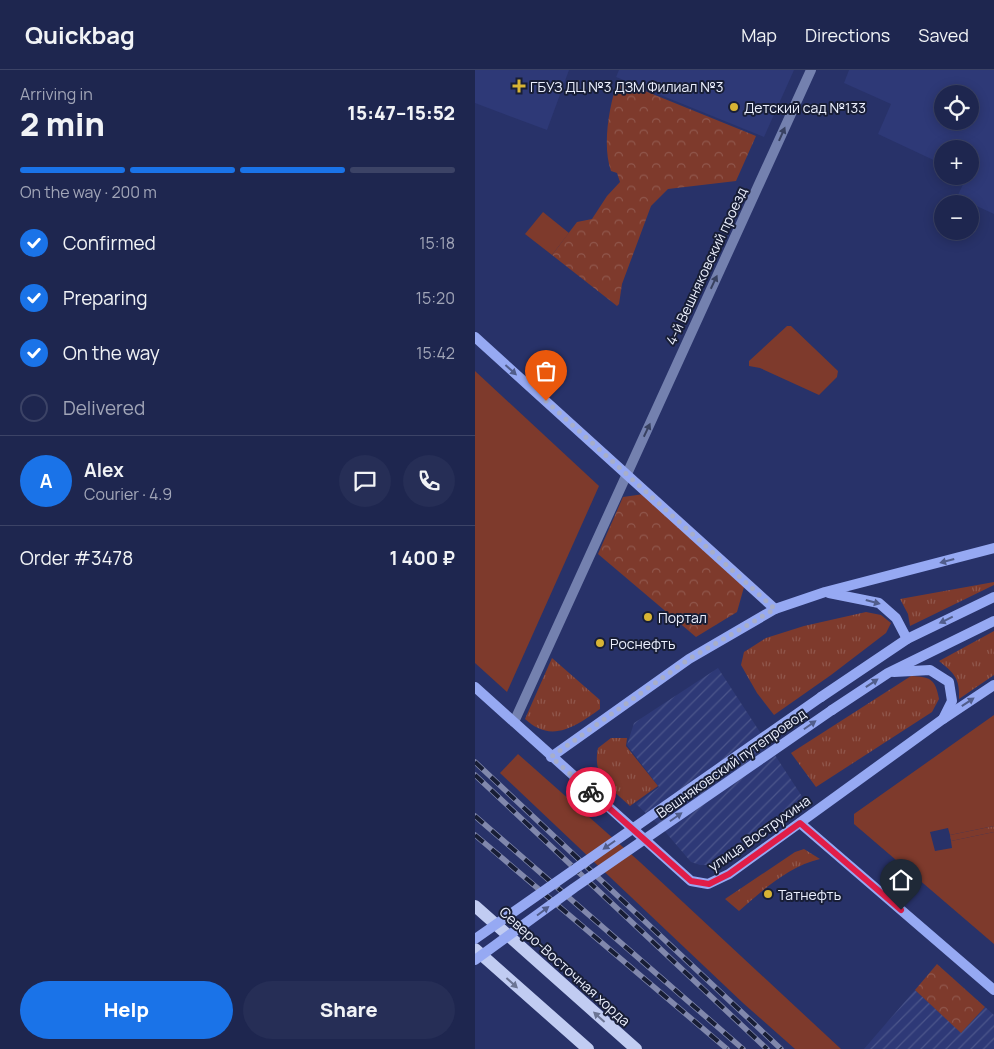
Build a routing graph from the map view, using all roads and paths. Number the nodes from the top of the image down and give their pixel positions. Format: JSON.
{"nodes":[{"id":1,"x":811,"y":70,"type":"edge"},
{"id":2,"x":475,"y":337,"type":"edge"},
{"id":3,"x":627,"y":474,"type":"junction"},
{"id":4,"x":994,"y":548,"type":"edge"},
{"id":5,"x":825,"y":592,"type":"junction"},
{"id":6,"x":994,"y":597,"type":"edge"},
{"id":7,"x":775,"y":609,"type":"junction"},
{"id":8,"x":994,"y":621,"type":"edge"},
{"id":9,"x":907,"y":639,"type":"junction"},
{"id":10,"x":888,"y":673,"type":"junction"},
{"id":11,"x":994,"y":685,"type":"edge"},
{"id":12,"x":475,"y":687,"type":"edge"},
{"id":13,"x":943,"y":719,"type":"junction"},
{"id":14,"x":514,"y":722,"type":"junction"},
{"id":15,"x":551,"y":757,"type":"junction"},
{"id":16,"x":800,"y":823,"type":"junction"},
{"id":17,"x":475,"y":906,"type":"edge"},
{"id":18,"x":475,"y":939,"type":"edge"},
{"id":19,"x":475,"y":949,"type":"edge"},
{"id":20,"x":475,"y":960,"type":"edge"},
{"id":21,"x":994,"y":990,"type":"edge"},
{"id":22,"x":588,"y":1049,"type":"edge"},
{"id":23,"x":636,"y":1049,"type":"edge"}],
"edges":[{"from":3,"to":1,"type":"street","name":"4-й Вешняковский проезд","one_way":true},
{"from":2,"to":3,"type":"street","one_way":true},
{"from":3,"to":7,"type":"street"},
{"from":3,"to":14,"type":"street","name":"4-й Вешняковский проезд"},
{"from":4,"to":5,"type":"street","one_way":true},
{"from":5,"to":7,"type":"street"},
{"from":5,"to":9,"type":"street","one_way":true},
{"from":6,"to":9,"type":"street","name":"Вешняковский путепровод","one_way":true},
{"from":7,"to":15,"type":"street"},
{"from":8,"to":10,"type":"street","name":"Вешняковский путепровод"},
{"from":9,"to":18,"type":"street","name":"Вешняковский путепровод","one_way":true,"bridge":true},
{"from":10,"to":13,"type":"street"},
{"from":20,"to":10,"type":"street","name":"Вешняковский путепровод","one_way":true,"bridge":true},
{"from":13,"to":11,"type":"street","name":"улица Вострухина","one_way":true},
{"from":12,"to":14,"type":"street","name":"улица Вострухина"},
{"from":13,"to":16,"type":"street","name":"улица Вострухина"},
{"from":14,"to":15,"type":"street","name":"улица Вострухина"},
{"from":15,"to":16,"type":"street","name":"улица Вострухина"},
{"from":16,"to":21,"type":"street"},
{"from":23,"to":17,"type":"main road","name":"Северо-Восточная хорда","one_way":true},
{"from":19,"to":22,"type":"main road","one_way":true}]}
